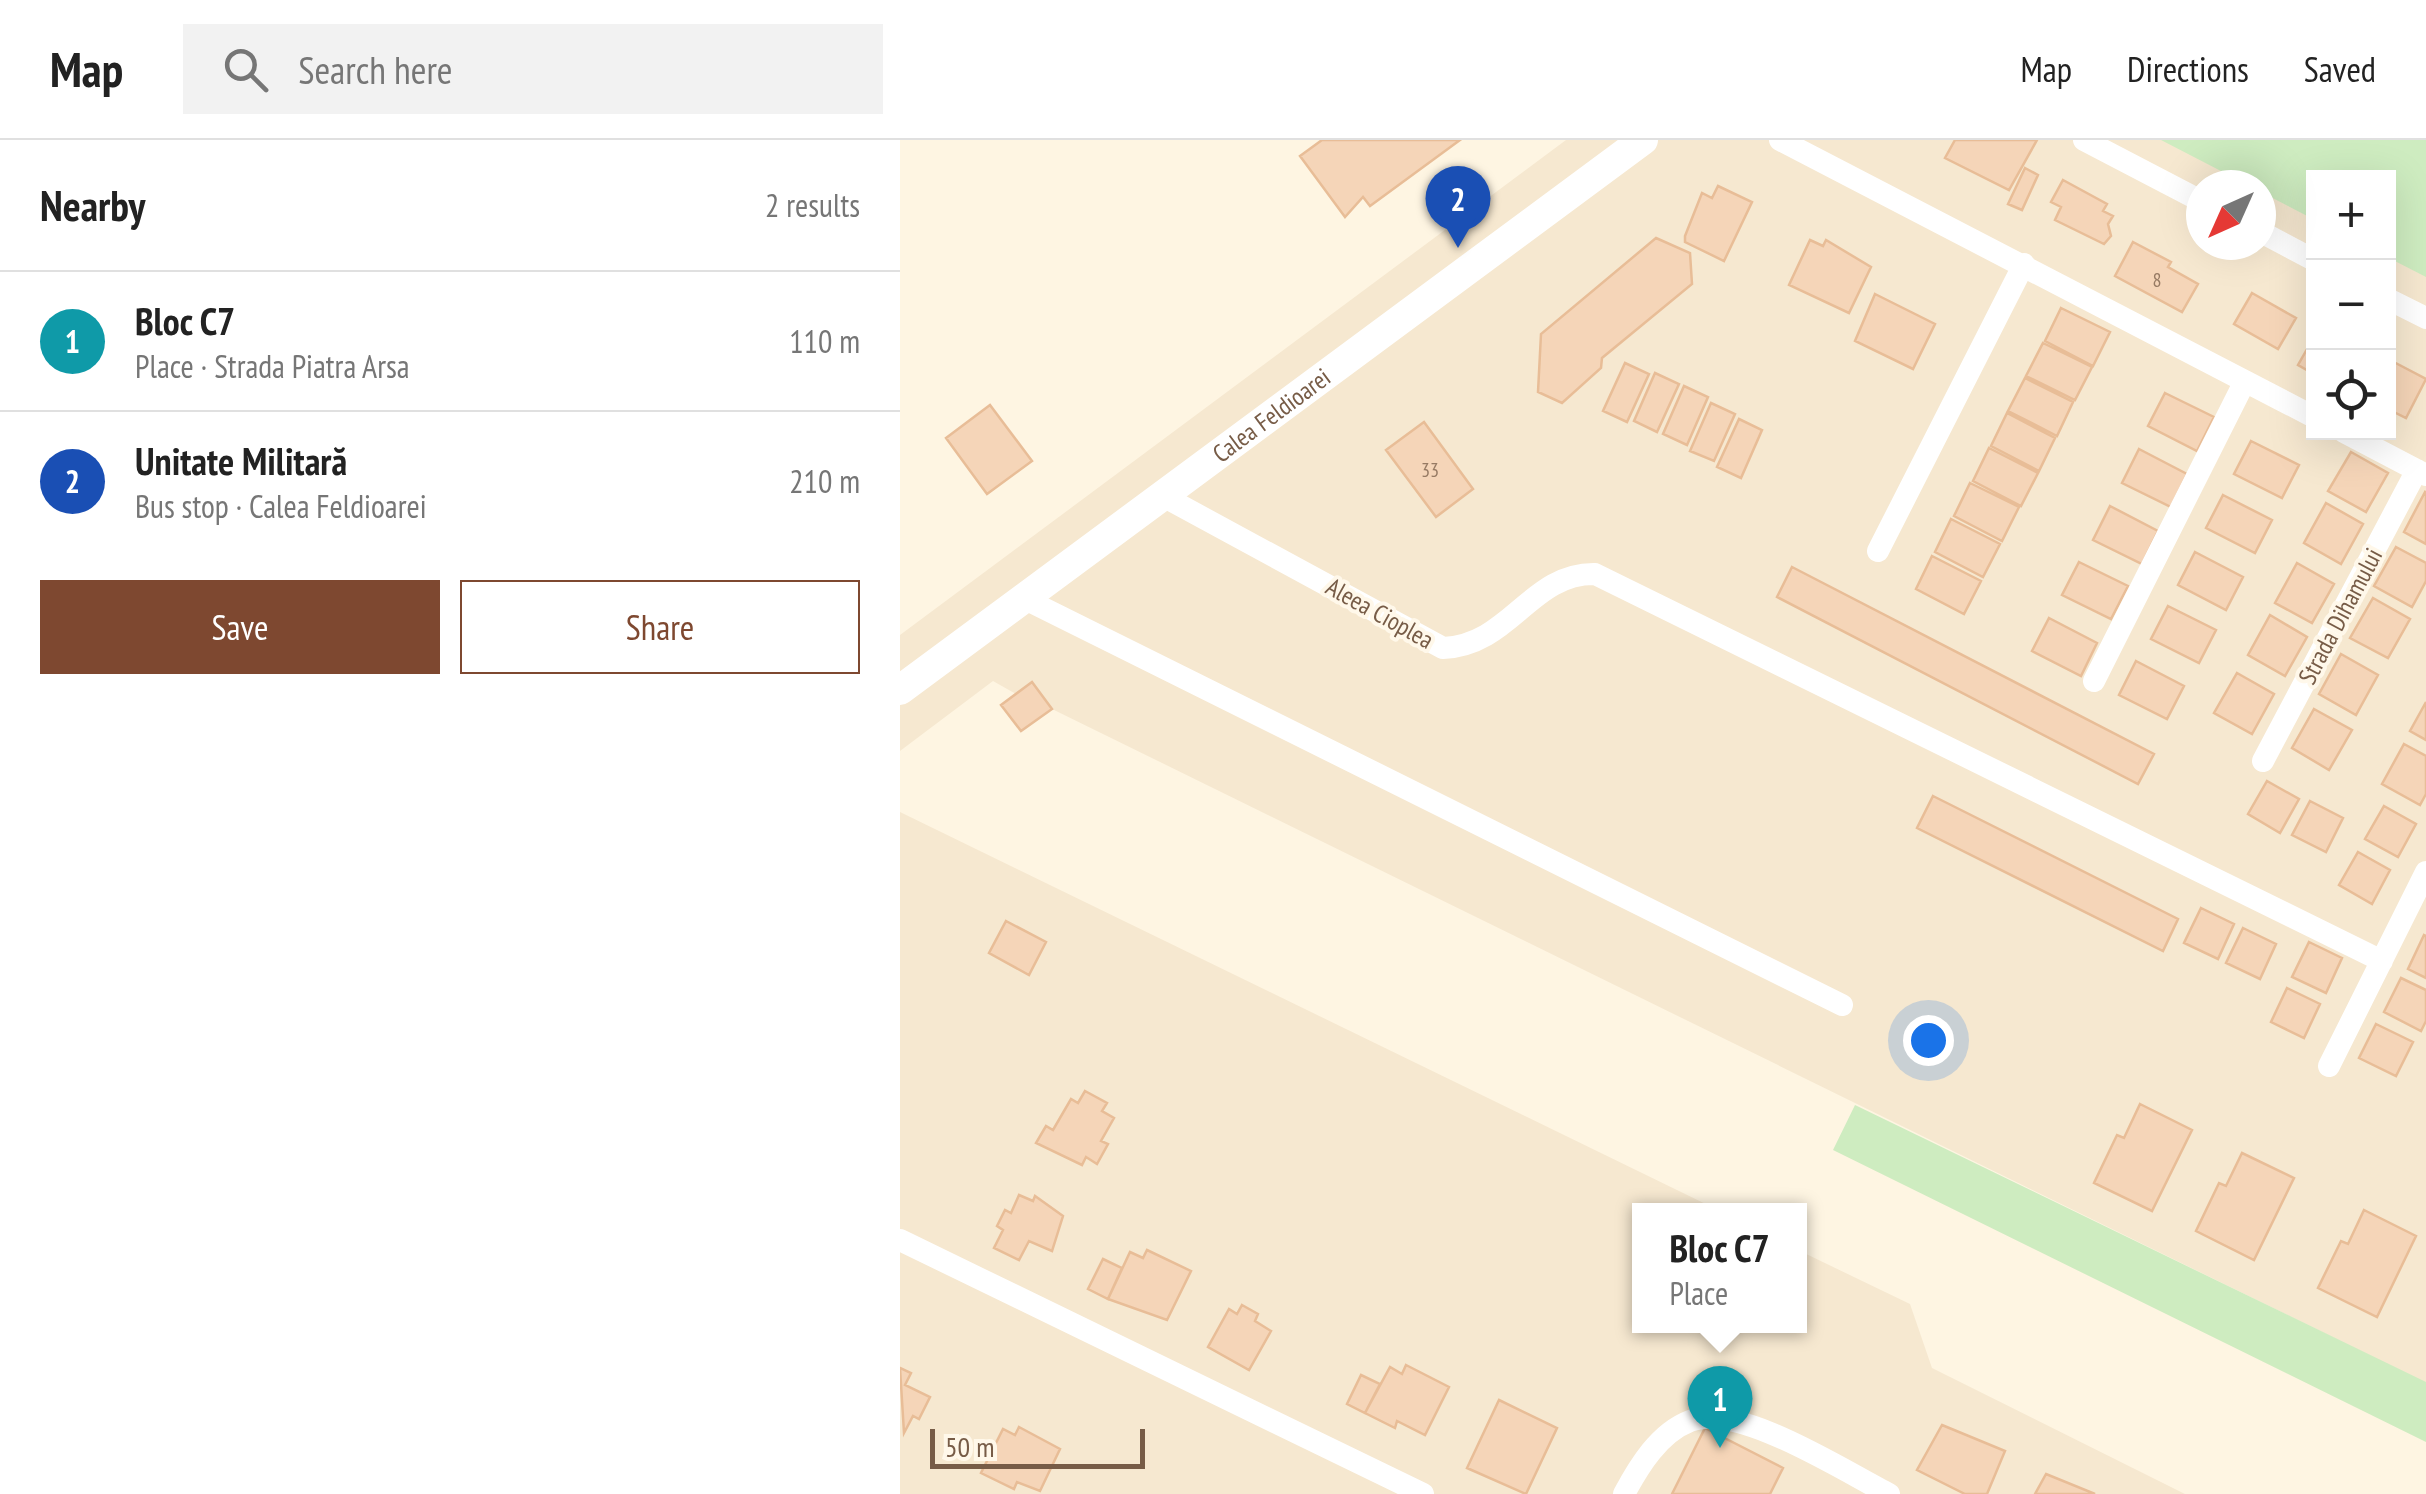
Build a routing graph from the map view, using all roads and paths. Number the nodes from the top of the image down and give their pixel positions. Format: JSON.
{"nodes":[{"id":1,"x":1642,"y":140,"type":"edge"},
{"id":2,"x":1780,"y":140,"type":"edge"},
{"id":3,"x":2084,"y":140,"type":"edge"},
{"id":4,"x":2186,"y":193,"type":"edge"},
{"id":5,"x":2276,"y":240,"type":"edge"},
{"id":6,"x":2306,"y":256,"type":"edge"},
{"id":7,"x":2024,"y":264,"type":"junction"},
{"id":8,"x":2396,"y":303,"type":"edge"},
{"id":9,"x":2426,"y":318,"type":"edge"},
{"id":10,"x":2246,"y":381,"type":"junction"},
{"id":11,"x":2306,"y":412,"type":"edge"},
{"id":12,"x":2359,"y":440,"type":"edge"},
{"id":13,"x":2421,"y":472,"type":"edge"},
{"id":14,"x":1161,"y":495,"type":"junction"},
{"id":15,"x":1878,"y":551,"type":"dead end"},
{"id":16,"x":1024,"y":598,"type":"junction"},
{"id":17,"x":2094,"y":681,"type":"dead end"},
{"id":18,"x":900,"y":690,"type":"edge"},
{"id":19,"x":2263,"y":761,"type":"dead end"},
{"id":20,"x":2426,"y":872,"type":"edge"},
{"id":21,"x":2382,"y":961,"type":"junction"},
{"id":22,"x":1842,"y":1005,"type":"dead end"},
{"id":23,"x":2329,"y":1066,"type":"dead end"},
{"id":24,"x":900,"y":1240,"type":"edge"},
{"id":25,"x":1422,"y":1494,"type":"edge"},
{"id":26,"x":1624,"y":1494,"type":"edge"},
{"id":27,"x":1890,"y":1494,"type":"edge"}],
"edges":[{"from":1,"to":14,"type":"main road","name":"Calea Feldioarei"},
{"from":2,"to":7,"type":"street"},
{"from":3,"to":4,"type":"street"},
{"from":5,"to":6,"type":"street"},
{"from":7,"to":10,"type":"street"},
{"from":7,"to":15,"type":"street"},
{"from":8,"to":9,"type":"street"},
{"from":10,"to":11,"type":"street"},
{"from":10,"to":17,"type":"street"},
{"from":12,"to":13,"type":"street","name":"Strada Dihamului"},
{"from":13,"to":19,"type":"street","name":"Strada Dihamului"},
{"from":14,"to":16,"type":"main road","name":"Calea Feldioarei"},
{"from":14,"to":21,"type":"street","name":"Aleea Cioplea"},
{"from":16,"to":18,"type":"main road","name":"Calea Feldioarei"},
{"from":16,"to":22,"type":"street"},
{"from":20,"to":21,"type":"street"},
{"from":21,"to":23,"type":"street"},
{"from":24,"to":25,"type":"street"},
{"from":26,"to":27,"type":"street"}]}
